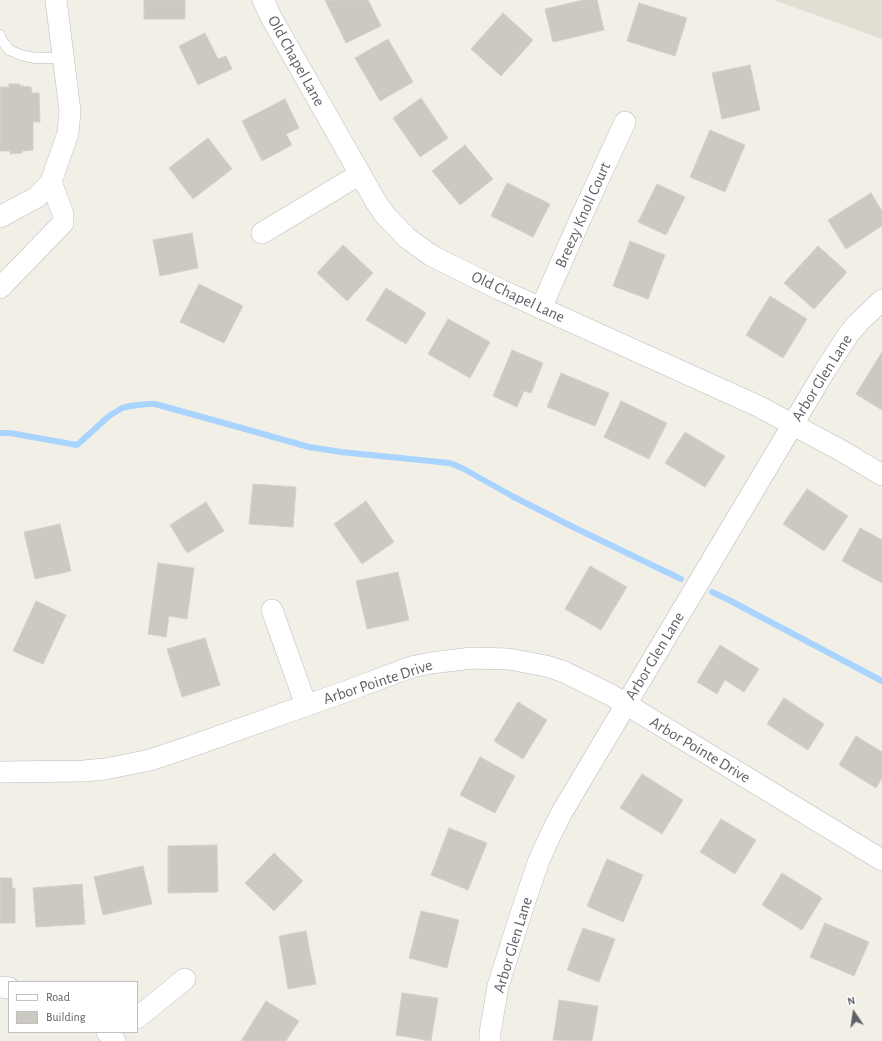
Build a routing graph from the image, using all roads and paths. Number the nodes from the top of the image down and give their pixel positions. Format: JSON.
{"nodes":[{"id":1,"x":56,"y":0,"type":"edge"},
{"id":2,"x":263,"y":0,"type":"edge"},
{"id":3,"x":0,"y":35,"type":"edge"},
{"id":4,"x":63,"y":58,"type":"junction"},
{"id":5,"x":625,"y":122,"type":"dead end"},
{"id":6,"x":360,"y":174,"type":"junction"},
{"id":7,"x":51,"y":182,"type":"junction"},
{"id":8,"x":0,"y":217,"type":"edge"},
{"id":9,"x":262,"y":233,"type":"dead end"},
{"id":10,"x":0,"y":288,"type":"edge"},
{"id":11,"x":882,"y":300,"type":"edge"},
{"id":12,"x":541,"y":308,"type":"junction"},
{"id":13,"x":793,"y":424,"type":"junction"},
{"id":14,"x":882,"y":475,"type":"edge"},
{"id":15,"x":272,"y":610,"type":"dead end"},
{"id":16,"x":626,"y":704,"type":"junction"},
{"id":17,"x":306,"y":705,"type":"junction"},
{"id":18,"x":0,"y":772,"type":"edge"},
{"id":19,"x":882,"y":860,"type":"edge"},
{"id":20,"x":185,"y":979,"type":"dead end"},
{"id":21,"x":138,"y":1017,"type":"edge"},
{"id":22,"x":490,"y":1041,"type":"edge"}],
"edges":[{"from":1,"to":4,"type":"street"},
{"from":2,"to":6,"type":"street","name":"Old Chapel Lane"},
{"from":3,"to":4,"type":"lane"},
{"from":4,"to":7,"type":"street"},
{"from":5,"to":12,"type":"street","name":"Breezy Knoll Court"},
{"from":6,"to":9,"type":"street"},
{"from":6,"to":12,"type":"street","name":"Old Chapel Lane"},
{"from":7,"to":8,"type":"street"},
{"from":7,"to":10,"type":"street"},
{"from":11,"to":13,"type":"street","name":"Arbor Glen Lane"},
{"from":12,"to":13,"type":"street","name":"Old Chapel Lane"},
{"from":13,"to":14,"type":"street","name":"Old Chapel Lane"},
{"from":13,"to":16,"type":"street","name":"Arbor Glen Lane"},
{"from":15,"to":17,"type":"street"},
{"from":16,"to":17,"type":"street","name":"Arbor Pointe Drive"},
{"from":16,"to":19,"type":"street","name":"Arbor Pointe Drive"},
{"from":16,"to":22,"type":"street","name":"Arbor Glen Lane"},
{"from":17,"to":18,"type":"street","name":"Arbor Pointe Drive"},
{"from":20,"to":21,"type":"street"}]}
